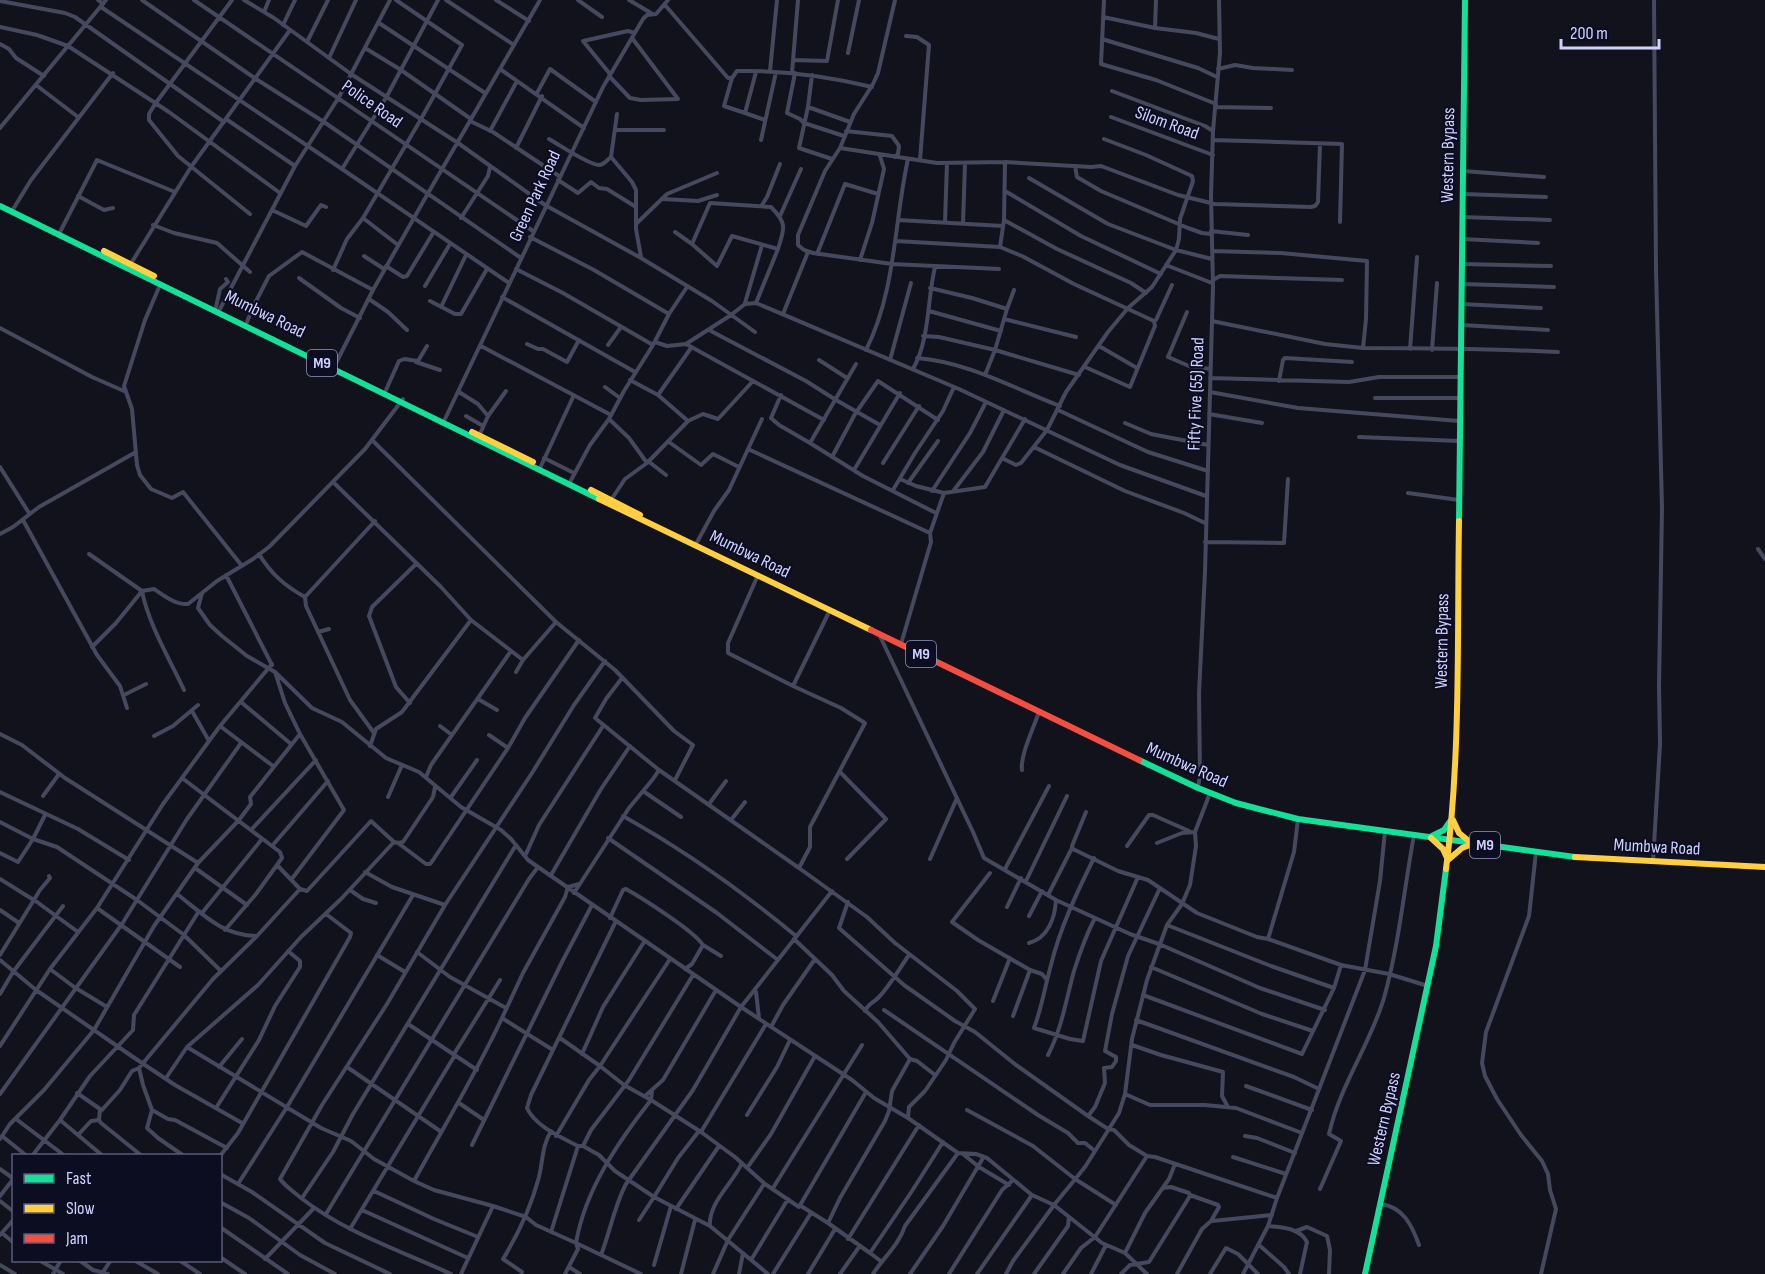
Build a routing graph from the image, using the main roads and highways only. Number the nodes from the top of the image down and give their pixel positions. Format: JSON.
{"nodes":[{"id":1,"x":1465,"y":0,"type":"edge"},
{"id":2,"x":0,"y":204,"type":"edge"},
{"id":3,"x":130,"y":266,"type":"junction"},
{"id":4,"x":369,"y":384,"type":"junction"},
{"id":5,"x":402,"y":400,"type":"junction"},
{"id":6,"x":478,"y":437,"type":"junction"},
{"id":7,"x":569,"y":482,"type":"junction"},
{"id":8,"x":645,"y":519,"type":"junction"},
{"id":9,"x":1452,"y":817,"type":"junction"},
{"id":10,"x":1430,"y":837,"type":"junction"},
{"id":11,"x":1450,"y":840,"type":"junction"},
{"id":12,"x":1473,"y":843,"type":"junction"},
{"id":13,"x":1448,"y":860,"type":"junction"},
{"id":14,"x":1765,"y":867,"type":"edge"},
{"id":15,"x":1365,"y":1274,"type":"edge"}],
"edges":[{"from":1,"to":9,"type":"main road","name":"Western Bypass"},
{"from":2,"to":3,"type":"main road","name":"Mumbwa Road","number":"M9"},
{"from":3,"to":4,"type":"main road","name":"Mumbwa Road","number":"M9"},
{"from":3,"to":4,"type":"main road","name":"Mumbwa Road","number":"M9"},
{"from":4,"to":5,"type":"main road","name":"Mumbwa Road","number":"M9"},
{"from":4,"to":5,"type":"main road","name":"Mumbwa Road","number":"M9"},
{"from":5,"to":6,"type":"main road","name":"Mumbwa Road","number":"M9"},
{"from":5,"to":6,"type":"main road","name":"Mumbwa Road","number":"M9"},
{"from":6,"to":7,"type":"main road","name":"Mumbwa Road","number":"M9"},
{"from":6,"to":7,"type":"main road","name":"Mumbwa Road","number":"M9"},
{"from":7,"to":8,"type":"main road","name":"Mumbwa Road","number":"M9"},
{"from":7,"to":8,"type":"main road","name":"Mumbwa Road","number":"M9"},
{"from":8,"to":10,"type":"main road","name":"Mumbwa Road","number":"M9"},
{"from":9,"to":10,"type":"main road"},
{"from":9,"to":11,"type":"main road","name":"Western Bypass"},
{"from":9,"to":12,"type":"main road"},
{"from":10,"to":11,"type":"main road","name":"Mumbwa Road","number":"M9"},
{"from":10,"to":13,"type":"main road"},
{"from":11,"to":12,"type":"main road","name":"Mumbwa Road","number":"M9"},
{"from":11,"to":13,"type":"main road","name":"Western Bypass"},
{"from":12,"to":13,"type":"main road"},
{"from":12,"to":14,"type":"main road","name":"Mumbwa Road","number":"M9"},
{"from":13,"to":15,"type":"main road","name":"Western Bypass"}]}
